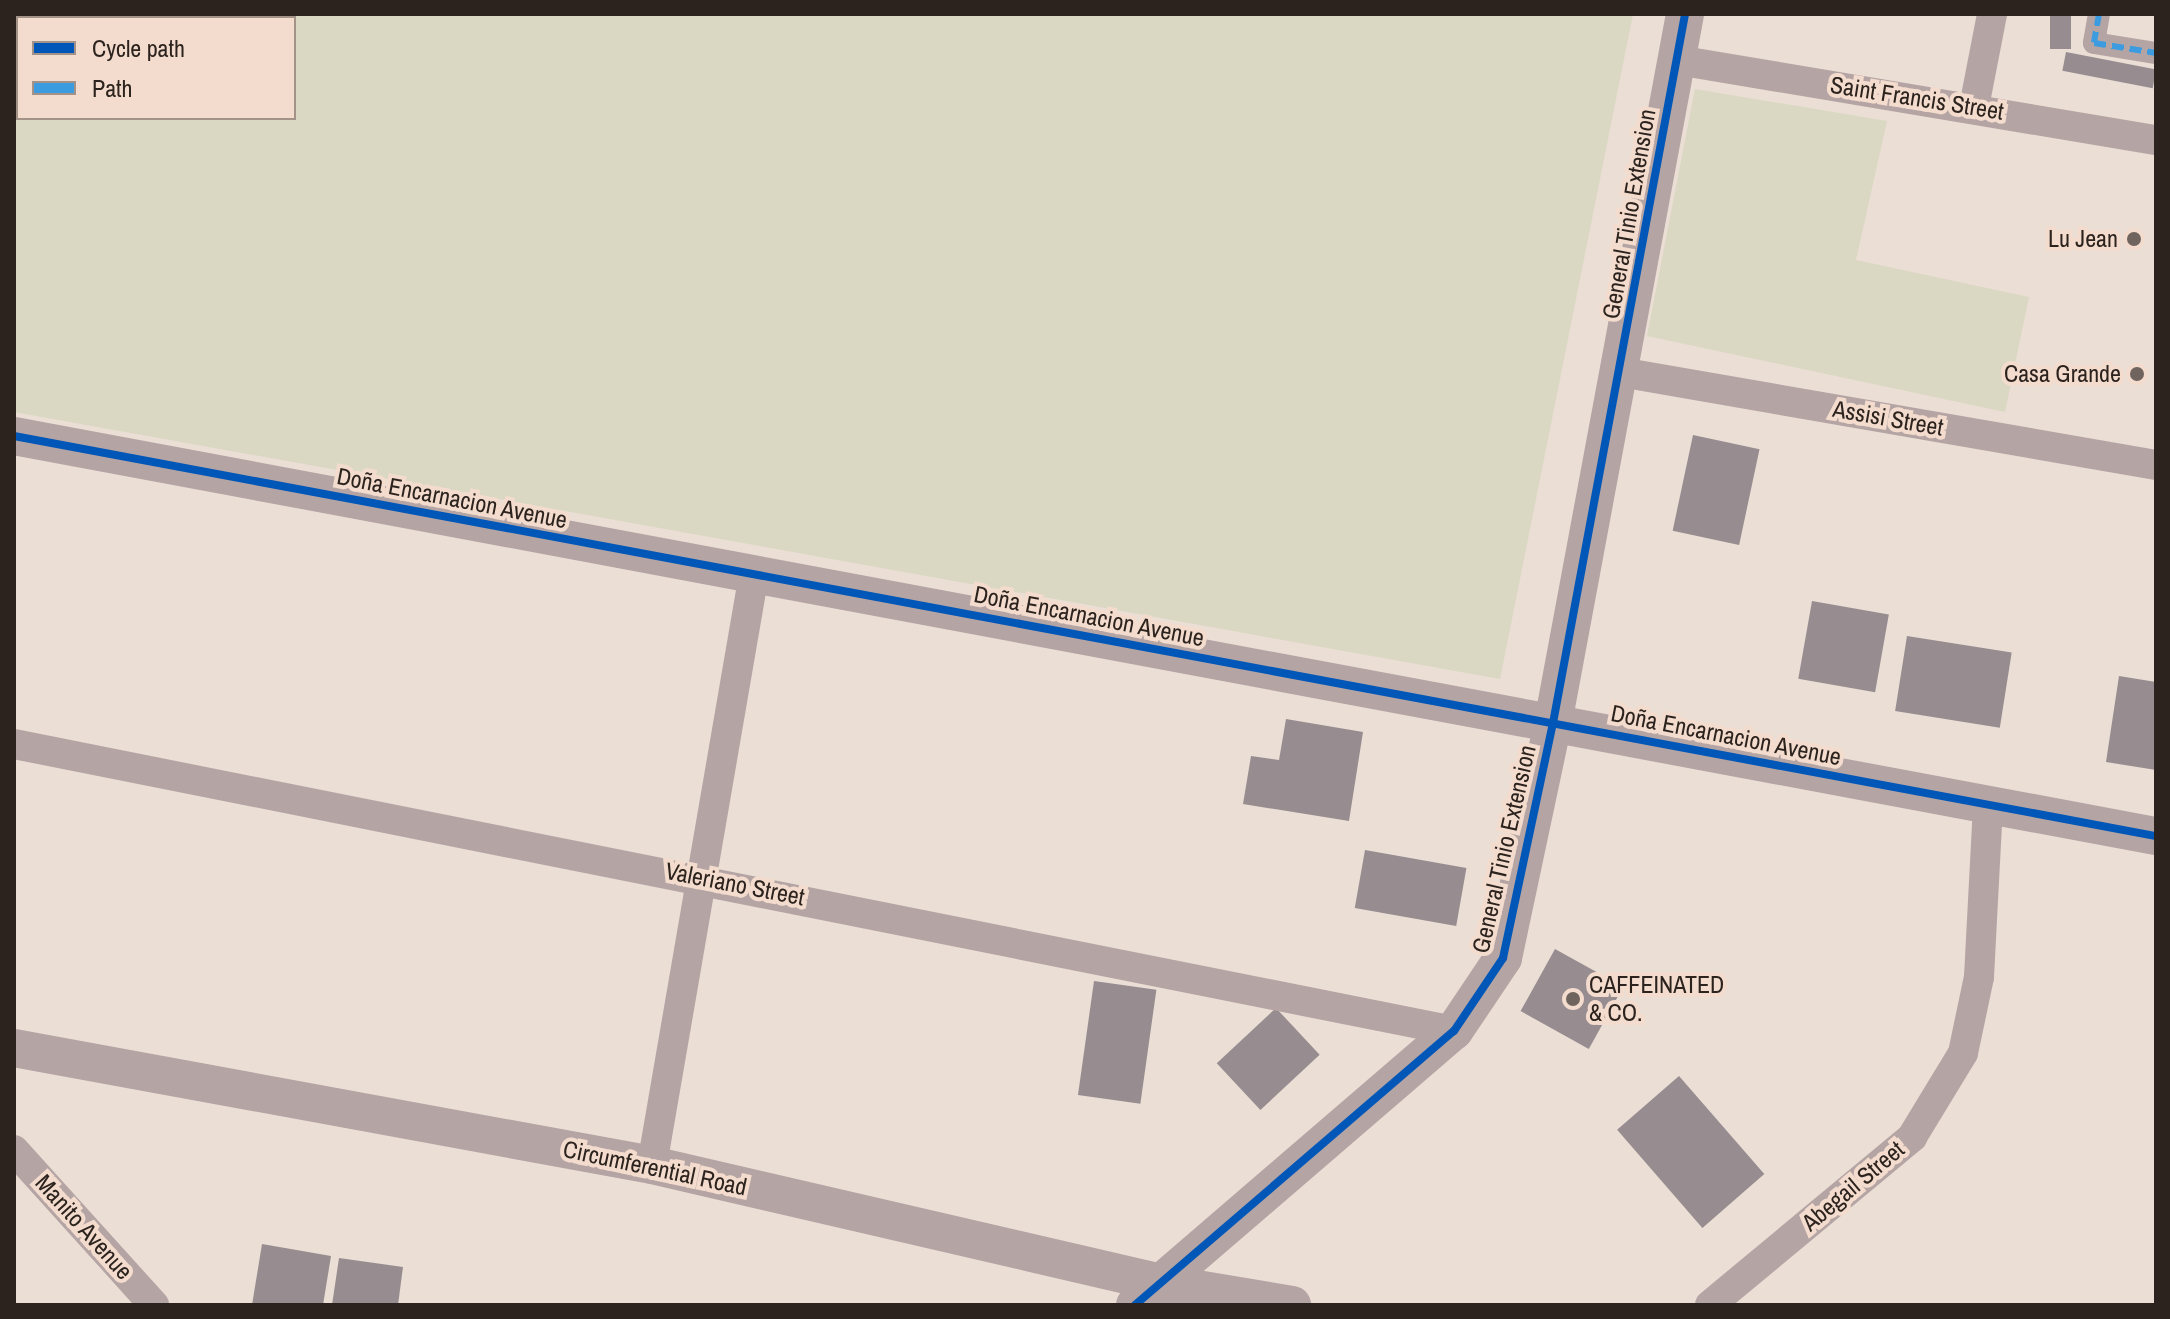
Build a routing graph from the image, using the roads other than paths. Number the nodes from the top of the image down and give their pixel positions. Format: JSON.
{"nodes":[{"id":1,"x":1685,"y":14,"type":"edge"},
{"id":2,"x":1992,"y":14,"type":"edge"},
{"id":3,"x":2099,"y":14,"type":"edge"},
{"id":4,"x":2156,"y":53,"type":"edge"},
{"id":5,"x":1677,"y":60,"type":"junction"},
{"id":6,"x":1974,"y":107,"type":"junction"},
{"id":7,"x":2156,"y":140,"type":"edge"},
{"id":8,"x":1620,"y":372,"type":"junction"},
{"id":9,"x":14,"y":436,"type":"edge"},
{"id":10,"x":2156,"y":465,"type":"edge"},
{"id":11,"x":754,"y":574,"type":"junction"},
{"id":12,"x":1553,"y":723,"type":"junction"},
{"id":13,"x":14,"y":744,"type":"edge"},
{"id":14,"x":1988,"y":804,"type":"junction"},
{"id":15,"x":2156,"y":836,"type":"edge"},
{"id":16,"x":703,"y":878,"type":"junction"},
{"id":17,"x":1454,"y":1031,"type":"junction"},
{"id":18,"x":14,"y":1048,"type":"edge"},
{"id":19,"x":14,"y":1150,"type":"edge"},
{"id":20,"x":652,"y":1165,"type":"junction"},
{"id":21,"x":1148,"y":1294,"type":"edge"},
{"id":22,"x":154,"y":1305,"type":"edge"},
{"id":23,"x":1292,"y":1305,"type":"edge"},
{"id":24,"x":1710,"y":1305,"type":"edge"}],
"edges":[{"from":1,"to":5,"type":"street","name":"General Tinio Extension"},
{"from":2,"to":6,"type":"street"},
{"from":3,"to":4,"type":"street"},
{"from":5,"to":6,"type":"street","name":"Saint Francis Street"},
{"from":5,"to":8,"type":"street","name":"General Tinio Extension"},
{"from":6,"to":7,"type":"street","name":"Saint Francis Street"},
{"from":8,"to":10,"type":"street","name":"Assisi Street"},
{"from":8,"to":12,"type":"street","name":"General Tinio Extension"},
{"from":9,"to":11,"type":"street","name":"Doña Encarnacion Avenue"},
{"from":11,"to":12,"type":"street","name":"Doña Encarnacion Avenue"},
{"from":11,"to":16,"type":"street"},
{"from":12,"to":14,"type":"street","name":"Doña Encarnacion Avenue"},
{"from":12,"to":17,"type":"street","name":"General Tinio Extension"},
{"from":13,"to":16,"type":"street","name":"Valeriano Street"},
{"from":14,"to":15,"type":"street","name":"Doña Encarnacion Avenue"},
{"from":14,"to":24,"type":"street","name":"Abegail Street"},
{"from":16,"to":17,"type":"street","name":"Valeriano Street"},
{"from":16,"to":20,"type":"street"},
{"from":17,"to":21,"type":"street","name":"General Tinio Extension"},
{"from":18,"to":20,"type":"street","name":"Circumferential Road"},
{"from":19,"to":22,"type":"street","name":"Manito Avenue"},
{"from":20,"to":21,"type":"street","name":"Circumferential Road"},
{"from":21,"to":23,"type":"street","name":"Circumferential Road"}]}
